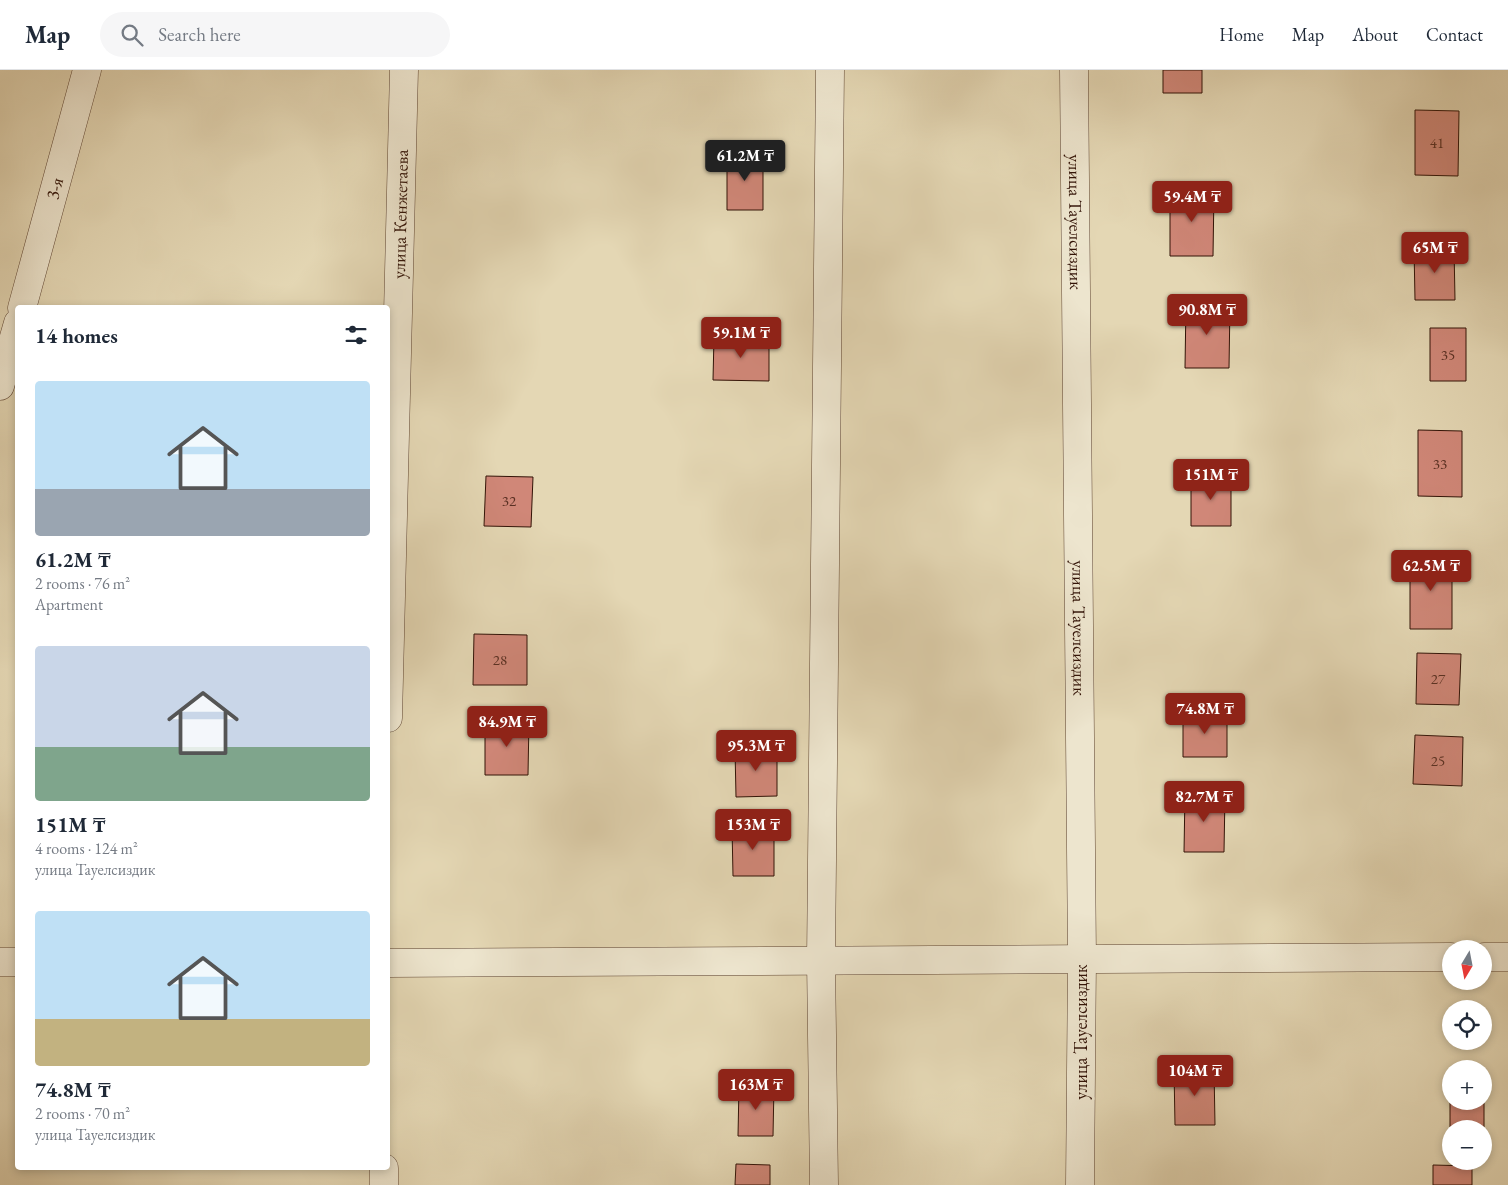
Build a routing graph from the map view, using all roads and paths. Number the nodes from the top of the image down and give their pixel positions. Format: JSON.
{"nodes":[{"id":1,"x":87,"y":70,"type":"edge"},
{"id":2,"x":404,"y":70,"type":"edge"},
{"id":3,"x":830,"y":70,"type":"edge"},
{"id":4,"x":1074,"y":70,"type":"edge"},
{"id":5,"x":23,"y":305,"type":"edge"},
{"id":6,"x":15,"y":334,"type":"edge"},
{"id":7,"x":0,"y":386,"type":"edge"},
{"id":8,"x":390,"y":637,"type":"edge"},
{"id":9,"x":1442,"y":957,"type":"edge"},
{"id":10,"x":1492,"y":957,"type":"edge"},
{"id":11,"x":1508,"y":957,"type":"edge"},
{"id":12,"x":1082,"y":959,"type":"junction"},
{"id":13,"x":821,"y":960,"type":"junction"},
{"id":14,"x":0,"y":962,"type":"edge"},
{"id":15,"x":15,"y":962,"type":"edge"},
{"id":16,"x":390,"y":963,"type":"edge"},
{"id":17,"x":384,"y":1170,"type":"edge"},
{"id":18,"x":384,"y":1185,"type":"edge"},
{"id":19,"x":824,"y":1185,"type":"edge"},
{"id":20,"x":1080,"y":1185,"type":"edge"}],
"edges":[{"from":1,"to":5,"type":"street","name":"3-я"},
{"from":2,"to":8,"type":"street","name":"улица Кенжетаева"},
{"from":3,"to":13,"type":"street"},
{"from":4,"to":12,"type":"street","name":"улица Тауелсиздик"},
{"from":6,"to":7,"type":"street"},
{"from":9,"to":12,"type":"street"},
{"from":10,"to":11,"type":"street"},
{"from":12,"to":13,"type":"street"},
{"from":12,"to":20,"type":"street","name":"улица Тауелсиздик"},
{"from":13,"to":16,"type":"street"},
{"from":13,"to":19,"type":"street"},
{"from":14,"to":15,"type":"street"},
{"from":17,"to":18,"type":"street"}]}
